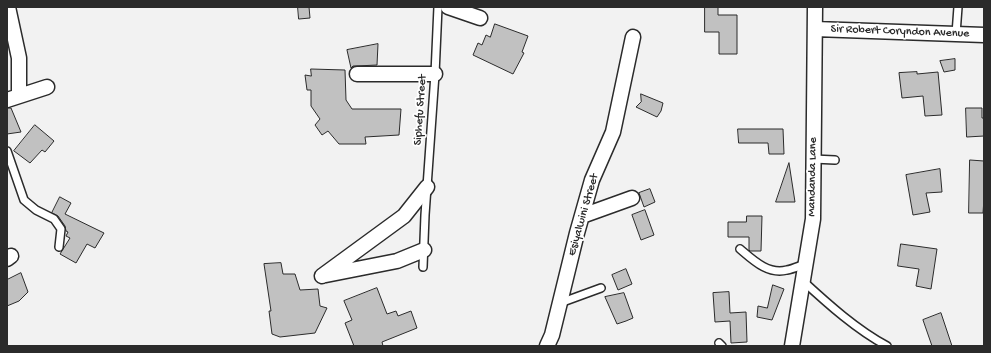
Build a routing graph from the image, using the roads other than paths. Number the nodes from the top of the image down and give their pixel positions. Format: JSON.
{"nodes":[{"id":1,"x":438,"y":7,"type":"edge"},
{"id":2,"x":448,"y":7,"type":"edge"},
{"id":3,"x":815,"y":7,"type":"edge"},
{"id":4,"x":958,"y":7,"type":"edge"},
{"id":5,"x":8,"y":8,"type":"edge"},
{"id":6,"x":480,"y":18,"type":"dead end"},
{"id":7,"x":815,"y":29,"type":"junction"},
{"id":8,"x":956,"y":34,"type":"junction"},
{"id":9,"x":984,"y":35,"type":"edge"},
{"id":10,"x":633,"y":38,"type":"dead end"},
{"id":11,"x":358,"y":74,"type":"dead end"},
{"id":12,"x":435,"y":74,"type":"junction"},
{"id":13,"x":47,"y":87,"type":"dead end"},
{"id":14,"x":13,"y":98,"type":"edge"},
{"id":15,"x":7,"y":151,"type":"edge"},
{"id":16,"x":813,"y":159,"type":"junction"},
{"id":17,"x":835,"y":160,"type":"dead end"},
{"id":18,"x":427,"y":187,"type":"junction"},
{"id":19,"x":632,"y":198,"type":"dead end"},
{"id":20,"x":582,"y":216,"type":"junction"},
{"id":21,"x":59,"y":247,"type":"dead end"},
{"id":22,"x":740,"y":249,"type":"dead end"},
{"id":23,"x":424,"y":250,"type":"junction"},
{"id":24,"x":805,"y":264,"type":"junction"},
{"id":25,"x":423,"y":267,"type":"dead end"},
{"id":26,"x":803,"y":281,"type":"junction"},
{"id":27,"x":601,"y":288,"type":"dead end"},
{"id":28,"x":560,"y":304,"type":"junction"},
{"id":29,"x":547,"y":346,"type":"edge"},
{"id":30,"x":792,"y":346,"type":"edge"},
{"id":31,"x":887,"y":346,"type":"edge"}],
"edges":[{"from":1,"to":12,"type":"lane","name":"Siphefu Street"},
{"from":2,"to":6,"type":"street"},
{"from":3,"to":7,"type":"street","name":"Mandanda Lane"},
{"from":4,"to":8,"type":"lane"},
{"from":5,"to":14,"type":"street"},
{"from":7,"to":8,"type":"street","name":"Sir Robert Coryndon Avenue"},
{"from":7,"to":16,"type":"street","name":"Mandanda Lane"},
{"from":8,"to":9,"type":"street","name":"Sir Robert Coryndon Avenue"},
{"from":10,"to":20,"type":"street","name":"Esiyalwini Street"},
{"from":11,"to":12,"type":"street"},
{"from":12,"to":18,"type":"lane","name":"Siphefu Street"},
{"from":13,"to":14,"type":"street"},
{"from":15,"to":21,"type":"lane"},
{"from":16,"to":17,"type":"lane"},
{"from":16,"to":24,"type":"street","name":"Mandanda Lane"},
{"from":18,"to":23,"type":"lane","name":"Siphefu Street"},
{"from":18,"to":23,"type":"street"},
{"from":19,"to":20,"type":"street"},
{"from":20,"to":28,"type":"street","name":"Esiyalwini Street"},
{"from":22,"to":24,"type":"lane"},
{"from":23,"to":25,"type":"lane","name":"Siphefu Street"},
{"from":24,"to":26,"type":"street","name":"Mandanda Lane"},
{"from":26,"to":30,"type":"street","name":"Mandanda Lane"},
{"from":26,"to":31,"type":"lane"},
{"from":27,"to":28,"type":"lane"},
{"from":28,"to":29,"type":"street","name":"Esiyalwini Street"}]}
